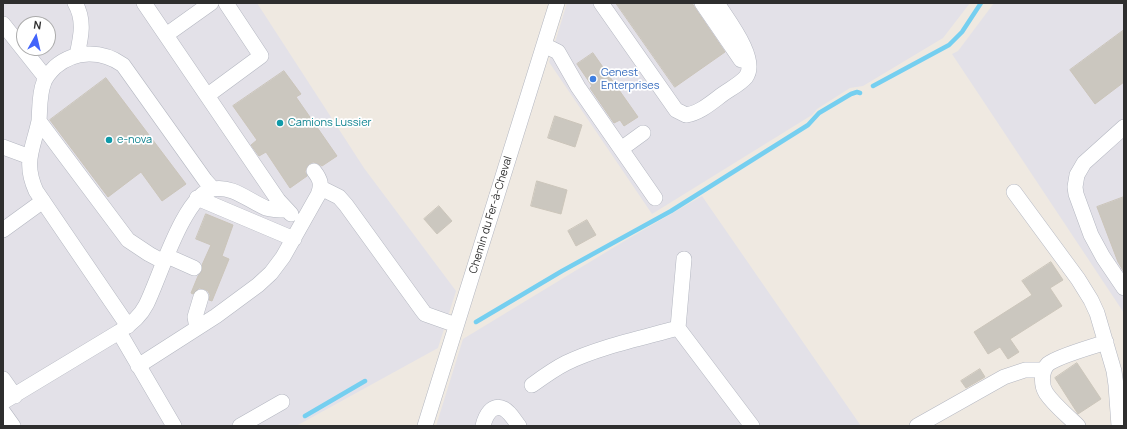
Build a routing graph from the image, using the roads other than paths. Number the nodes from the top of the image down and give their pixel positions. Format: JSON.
{"nodes":[{"id":1,"x":75,"y":3,"type":"edge"},
{"id":2,"x":144,"y":3,"type":"edge"},
{"id":3,"x":226,"y":3,"type":"edge"},
{"id":4,"x":557,"y":3,"type":"edge"},
{"id":5,"x":601,"y":3,"type":"edge"},
{"id":6,"x":702,"y":3,"type":"edge"},
{"id":7,"x":717,"y":3,"type":"edge"},
{"id":8,"x":207,"y":4,"type":"edge"},
{"id":9,"x":3,"y":24,"type":"edge"},
{"id":10,"x":166,"y":35,"type":"junction"},
{"id":11,"x":544,"y":45,"type":"junction"},
{"id":12,"x":77,"y":56,"type":"junction"},
{"id":13,"x":748,"y":71,"type":"junction"},
{"id":14,"x":46,"y":78,"type":"junction"},
{"id":15,"x":208,"y":95,"type":"junction"},
{"id":16,"x":39,"y":121,"type":"junction"},
{"id":17,"x":1124,"y":127,"type":"edge"},
{"id":18,"x":643,"y":133,"type":"dead end"},
{"id":19,"x":3,"y":147,"type":"edge"},
{"id":20,"x":621,"y":149,"type":"junction"},
{"id":21,"x":30,"y":157,"type":"junction"},
{"id":22,"x":314,"y":171,"type":"dead end"},
{"id":23,"x":321,"y":188,"type":"junction"},
{"id":24,"x":213,"y":189,"type":"junction"},
{"id":25,"x":1014,"y":192,"type":"dead end"},
{"id":26,"x":197,"y":198,"type":"junction"},
{"id":27,"x":655,"y":198,"type":"dead end"},
{"id":28,"x":43,"y":201,"type":"junction"},
{"id":29,"x":287,"y":210,"type":"junction"},
{"id":30,"x":301,"y":226,"type":"junction"},
{"id":31,"x":3,"y":230,"type":"edge"},
{"id":32,"x":294,"y":239,"type":"junction"},
{"id":33,"x":166,"y":259,"type":"junction"},
{"id":34,"x":684,"y":259,"type":"dead end"},
{"id":35,"x":194,"y":268,"type":"dead end"},
{"id":36,"x":1124,"y":288,"type":"edge"},
{"id":37,"x":201,"y":297,"type":"dead end"},
{"id":38,"x":456,"y":325,"type":"junction"},
{"id":39,"x":197,"y":328,"type":"junction"},
{"id":40,"x":678,"y":328,"type":"junction"},
{"id":41,"x":123,"y":329,"type":"junction"},
{"id":42,"x":1106,"y":342,"type":"junction"},
{"id":43,"x":138,"y":366,"type":"junction"},
{"id":44,"x":1044,"y":370,"type":"junction"},
{"id":45,"x":3,"y":379,"type":"edge"},
{"id":46,"x":532,"y":385,"type":"dead end"},
{"id":47,"x":9,"y":399,"type":"edge"},
{"id":48,"x":282,"y":402,"type":"dead end"},
{"id":49,"x":3,"y":412,"type":"edge"},
{"id":50,"x":12,"y":426,"type":"edge"},
{"id":51,"x":174,"y":426,"type":"edge"},
{"id":52,"x":240,"y":426,"type":"edge"},
{"id":53,"x":425,"y":426,"type":"edge"},
{"id":54,"x":483,"y":426,"type":"edge"},
{"id":55,"x":519,"y":426,"type":"edge"},
{"id":56,"x":752,"y":426,"type":"edge"},
{"id":57,"x":916,"y":426,"type":"edge"},
{"id":58,"x":1078,"y":426,"type":"edge"},
{"id":59,"x":1119,"y":426,"type":"edge"}],
"edges":[{"from":1,"to":12,"type":"street"},
{"from":2,"to":10,"type":"street"},
{"from":3,"to":15,"type":"street"},
{"from":4,"to":11,"type":"street","name":"Chemin du Fer-à-Cheval"},
{"from":5,"to":13,"type":"street"},
{"from":6,"to":13,"type":"street"},
{"from":7,"to":13,"type":"street"},
{"from":8,"to":10,"type":"street"},
{"from":9,"to":14,"type":"street"},
{"from":10,"to":15,"type":"street"},
{"from":11,"to":20,"type":"street"},
{"from":11,"to":38,"type":"street","name":"Chemin du Fer-à-Cheval"},
{"from":12,"to":14,"type":"street"},
{"from":12,"to":24,"type":"street"},
{"from":14,"to":16,"type":"street"},
{"from":15,"to":29,"type":"street"},
{"from":16,"to":21,"type":"street"},
{"from":16,"to":33,"type":"street"},
{"from":17,"to":36,"type":"street"},
{"from":18,"to":20,"type":"street"},
{"from":19,"to":21,"type":"street"},
{"from":20,"to":27,"type":"street"},
{"from":21,"to":28,"type":"street"},
{"from":22,"to":23,"type":"street"},
{"from":23,"to":30,"type":"street"},
{"from":23,"to":38,"type":"street"},
{"from":24,"to":26,"type":"street"},
{"from":24,"to":29,"type":"street"},
{"from":25,"to":42,"type":"street"},
{"from":26,"to":32,"type":"street"},
{"from":26,"to":33,"type":"street"},
{"from":28,"to":31,"type":"street"},
{"from":28,"to":41,"type":"street"},
{"from":29,"to":30,"type":"street"},
{"from":30,"to":32,"type":"street"},
{"from":32,"to":39,"type":"street"},
{"from":33,"to":35,"type":"street"},
{"from":33,"to":41,"type":"street"},
{"from":34,"to":40,"type":"street"},
{"from":37,"to":39,"type":"street"},
{"from":38,"to":53,"type":"street","name":"Chemin du Fer-à-Cheval"},
{"from":39,"to":43,"type":"street"},
{"from":40,"to":46,"type":"street"},
{"from":40,"to":56,"type":"street"},
{"from":41,"to":43,"type":"street"},
{"from":41,"to":47,"type":"street"},
{"from":42,"to":44,"type":"street"},
{"from":42,"to":59,"type":"street"},
{"from":43,"to":51,"type":"street"},
{"from":44,"to":57,"type":"street"},
{"from":44,"to":58,"type":"street"},
{"from":45,"to":47,"type":"street"},
{"from":48,"to":52,"type":"street"},
{"from":49,"to":50,"type":"street"},
{"from":54,"to":55,"type":"street"}]}
